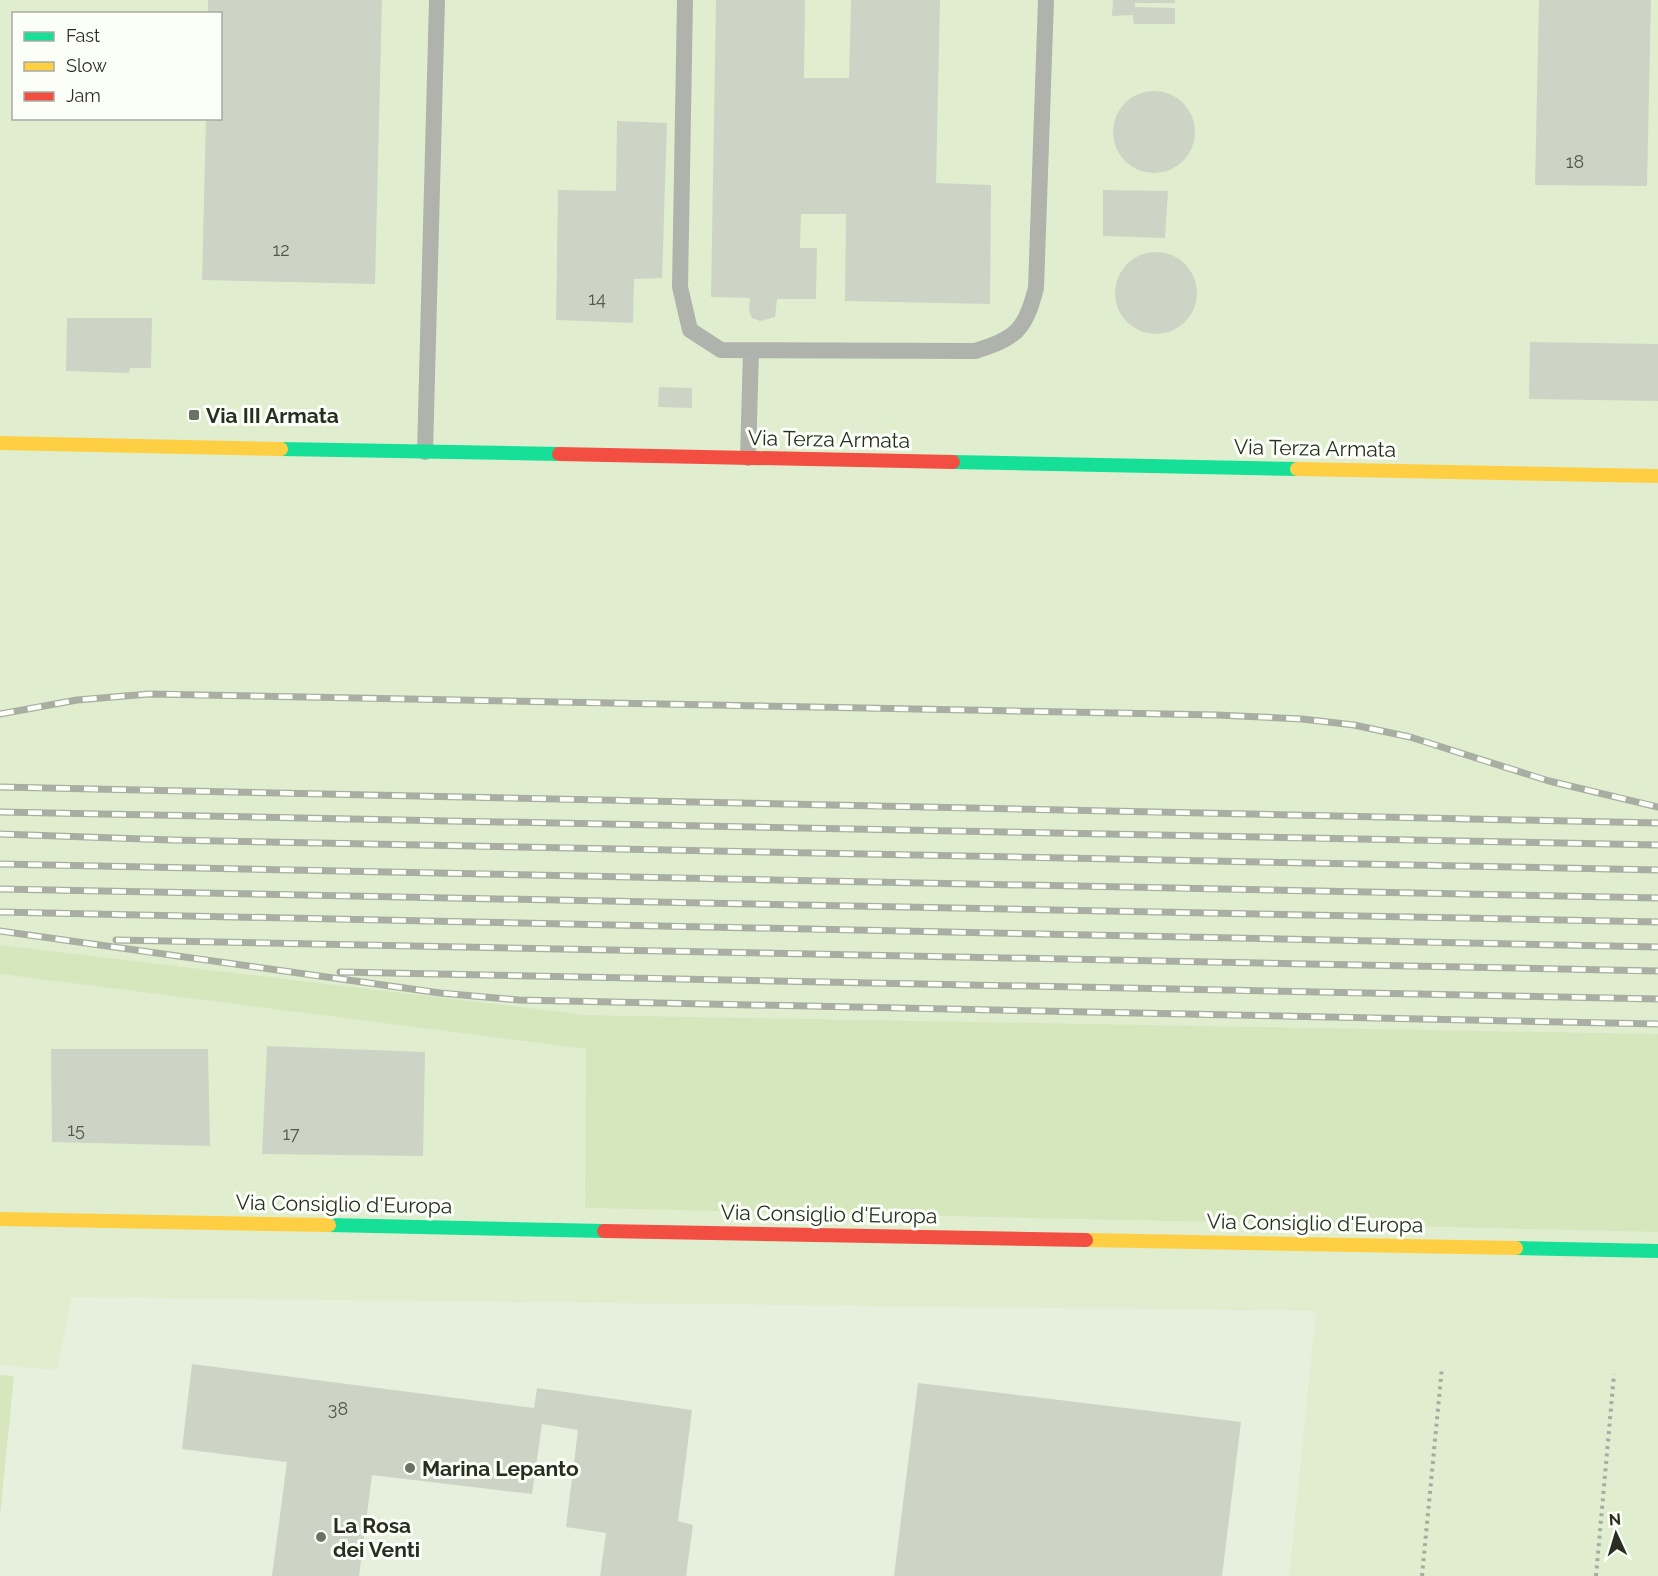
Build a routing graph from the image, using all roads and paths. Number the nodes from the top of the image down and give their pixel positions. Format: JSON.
{"nodes":[{"id":1,"x":436,"y":0,"type":"edge"},
{"id":2,"x":685,"y":0,"type":"edge"},
{"id":3,"x":1046,"y":0,"type":"edge"},
{"id":4,"x":751,"y":351,"type":"junction"},
{"id":5,"x":0,"y":443,"type":"edge"},
{"id":6,"x":425,"y":452,"type":"junction"},
{"id":7,"x":748,"y":458,"type":"junction"},
{"id":8,"x":1658,"y":476,"type":"edge"},
{"id":9,"x":0,"y":1219,"type":"edge"},
{"id":10,"x":1658,"y":1251,"type":"edge"},
{"id":11,"x":1442,"y":1367,"type":"dead end"},
{"id":12,"x":1614,"y":1374,"type":"dead end"},
{"id":13,"x":1422,"y":1576,"type":"edge"},
{"id":14,"x":1596,"y":1576,"type":"edge"}],
"edges":[{"from":1,"to":6,"type":"lane"},
{"from":2,"to":4,"type":"lane"},
{"from":3,"to":4,"type":"lane"},
{"from":4,"to":7,"type":"lane"},
{"from":5,"to":6,"type":"street","name":"Via Terza Armata"},
{"from":6,"to":7,"type":"street","name":"Via Terza Armata"},
{"from":7,"to":8,"type":"street","name":"Via Terza Armata"},
{"from":9,"to":10,"type":"street","name":"Via Consiglio d'Europa"},
{"from":11,"to":13,"type":"path"},
{"from":12,"to":14,"type":"path"}]}
